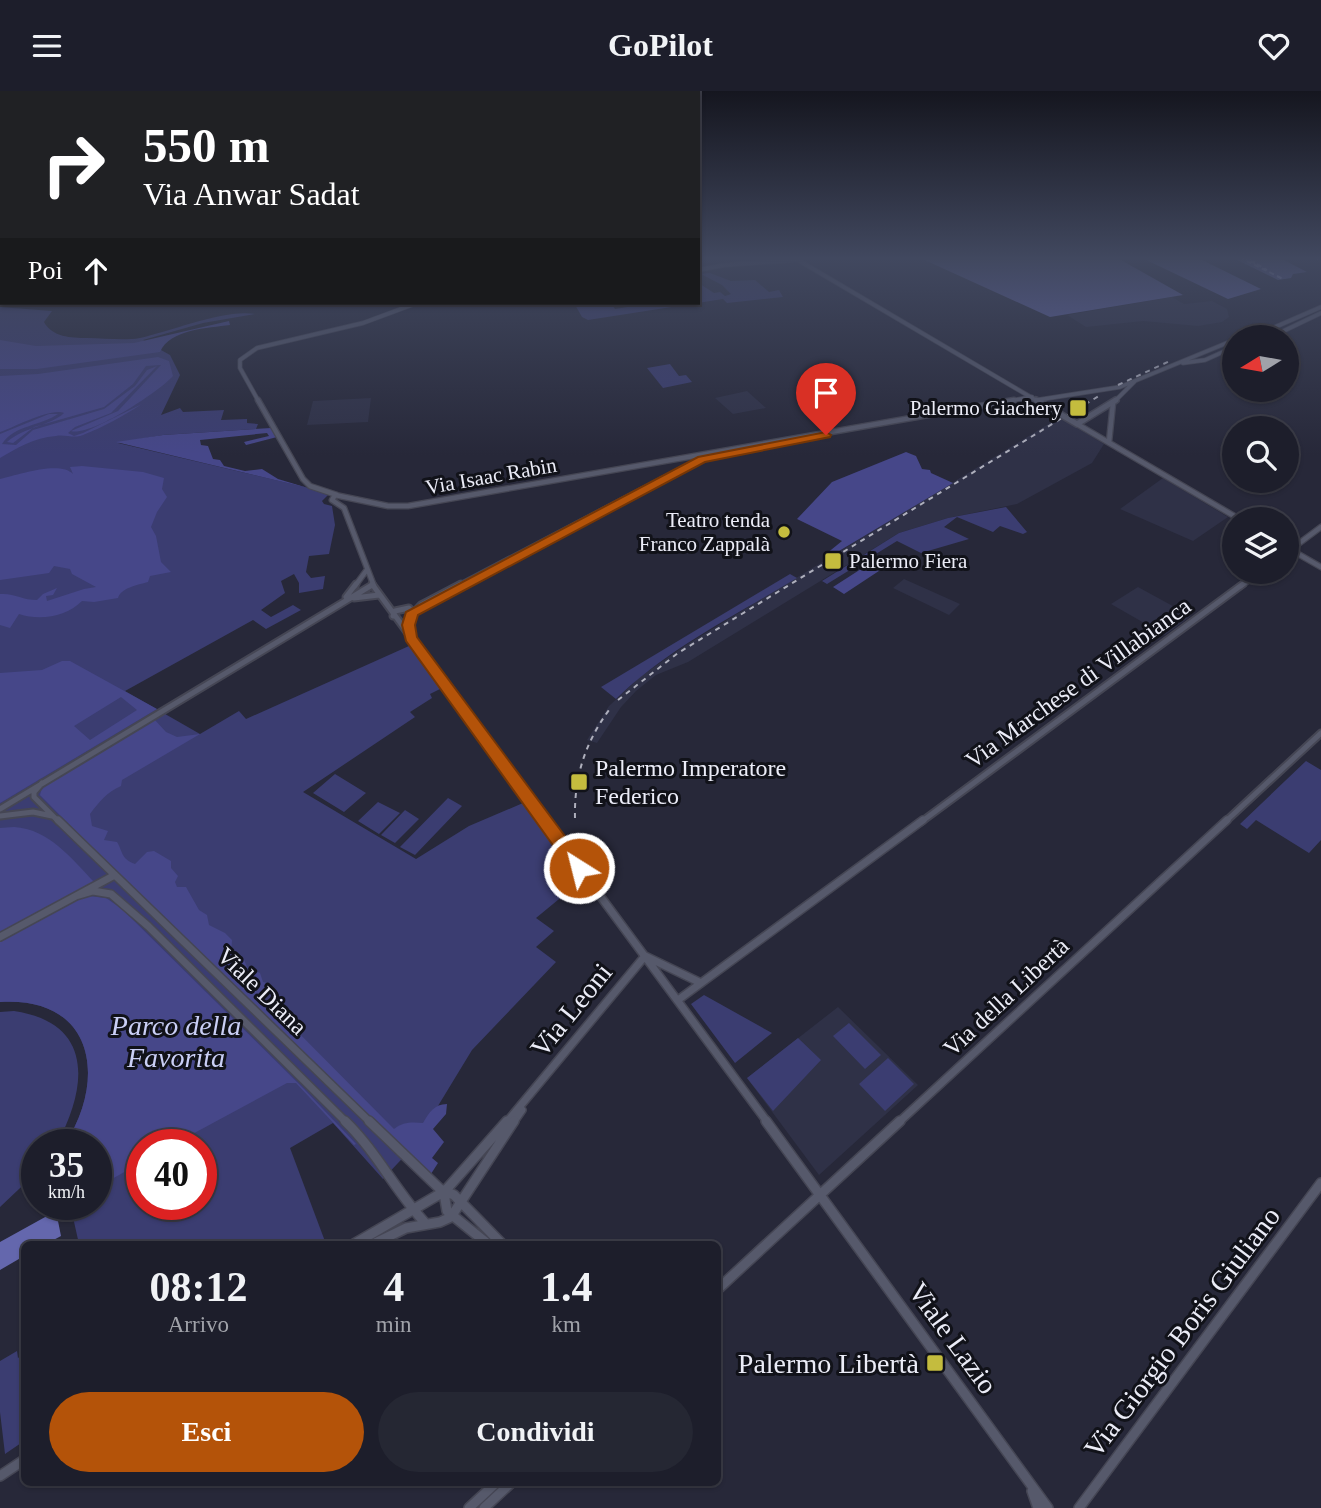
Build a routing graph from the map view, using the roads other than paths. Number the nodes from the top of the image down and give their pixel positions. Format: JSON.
{"nodes":[{"id":1,"x":362,"y":323,"type":"edge"},
{"id":2,"x":906,"y":323,"type":"edge"},
{"id":3,"x":1222,"y":345,"type":"edge"},
{"id":4,"x":1216,"y":347,"type":"junction"},
{"id":5,"x":1222,"y":349,"type":"edge"},
{"id":6,"x":1222,"y":353,"type":"edge"},
{"id":7,"x":1165,"y":367,"type":"junction"},
{"id":8,"x":1135,"y":381,"type":"junction"},
{"id":9,"x":1097,"y":391,"type":"junction"},
{"id":10,"x":1034,"y":399,"type":"junction"},
{"id":11,"x":1113,"y":403,"type":"junction"},
{"id":12,"x":1077,"y":424,"type":"junction"},
{"id":13,"x":798,"y":438,"type":"junction"},
{"id":14,"x":1109,"y":442,"type":"junction"},
{"id":15,"x":337,"y":495,"type":"junction"},
{"id":16,"x":346,"y":498,"type":"junction"},
{"id":17,"x":337,"y":503,"type":"junction"},
{"id":18,"x":344,"y":508,"type":"junction"},
{"id":19,"x":1222,"y":509,"type":"edge"},
{"id":20,"x":1321,"y":527,"type":"edge"},
{"id":21,"x":1299,"y":542,"type":"edge"},
{"id":22,"x":1299,"y":556,"type":"edge"},
{"id":23,"x":1321,"y":567,"type":"edge"},
{"id":24,"x":366,"y":571,"type":"junction"},
{"id":25,"x":1244,"y":584,"type":"edge"},
{"id":26,"x":372,"y":585,"type":"junction"},
{"id":27,"x":381,"y":597,"type":"junction"},
{"id":28,"x":342,"y":601,"type":"junction"},
{"id":29,"x":404,"y":608,"type":"junction"},
{"id":30,"x":411,"y":615,"type":"junction"},
{"id":31,"x":394,"y":617,"type":"junction"},
{"id":32,"x":410,"y":638,"type":"junction"},
{"id":33,"x":1321,"y":733,"type":"edge"},
{"id":34,"x":42,"y":783,"type":"junction"},
{"id":35,"x":0,"y":809,"type":"edge"},
{"id":36,"x":0,"y":816,"type":"edge"},
{"id":37,"x":54,"y":817,"type":"junction"},
{"id":38,"x":113,"y":876,"type":"junction"},
{"id":39,"x":76,"y":896,"type":"junction"},
{"id":40,"x":0,"y":937,"type":"edge"},
{"id":41,"x":645,"y":956,"type":"junction"},
{"id":42,"x":701,"y":983,"type":"junction"},
{"id":43,"x":678,"y":1000,"type":"junction"},
{"id":44,"x":533,"y":1093,"type":"junction"},
{"id":45,"x":1321,"y":1183,"type":"edge"},
{"id":46,"x":469,"y":1192,"type":"junction"},
{"id":47,"x":449,"y":1193,"type":"junction"},
{"id":48,"x":820,"y":1195,"type":"junction"},
{"id":49,"x":462,"y":1203,"type":"junction"},
{"id":50,"x":413,"y":1211,"type":"junction"},
{"id":51,"x":452,"y":1215,"type":"junction"},
{"id":52,"x":474,"y":1217,"type":"junction"},
{"id":53,"x":440,"y":1222,"type":"junction"},
{"id":54,"x":426,"y":1224,"type":"junction"},
{"id":55,"x":461,"y":1224,"type":"junction"},
{"id":56,"x":359,"y":1241,"type":"edge"},
{"id":57,"x":379,"y":1241,"type":"edge"},
{"id":58,"x":485,"y":1241,"type":"edge"},
{"id":59,"x":499,"y":1241,"type":"edge"},
{"id":60,"x":721,"y":1286,"type":"edge"},
{"id":61,"x":1004,"y":1448,"type":"junction"},
{"id":62,"x":21,"y":1462,"type":"edge"},
{"id":63,"x":0,"y":1476,"type":"edge"},
{"id":64,"x":494,"y":1486,"type":"edge"},
{"id":65,"x":508,"y":1486,"type":"edge"},
{"id":66,"x":469,"y":1508,"type":"edge"},
{"id":67,"x":484,"y":1508,"type":"edge"},
{"id":68,"x":1038,"y":1508,"type":"edge"},
{"id":69,"x":1048,"y":1508,"type":"edge"},
{"id":70,"x":1079,"y":1508,"type":"edge"}],
"edges":[{"from":1,"to":15,"type":"street","name":"Via Isaac Rabin"},
{"from":2,"to":10,"type":"main road"},
{"from":3,"to":4,"type":"main road"},
{"from":4,"to":5,"type":"main road"},
{"from":4,"to":7,"type":"main road"},
{"from":6,"to":7,"type":"main road"},
{"from":7,"to":8,"type":"main road"},
{"from":8,"to":9,"type":"main road"},
{"from":8,"to":11,"type":"main road"},
{"from":9,"to":10,"type":"main road"},
{"from":9,"to":11,"type":"main road"},
{"from":10,"to":12,"type":"main road"},
{"from":10,"to":13,"type":"street"},
{"from":11,"to":12,"type":"main road"},
{"from":11,"to":14,"type":"street"},
{"from":12,"to":14,"type":"street"},
{"from":13,"to":16,"type":"street","name":"Via Isaac Rabin"},
{"from":13,"to":30,"type":"street"},
{"from":14,"to":19,"type":"street"},
{"from":15,"to":16,"type":"street","name":"Via Isaac Rabin"},
{"from":15,"to":17,"type":"street"},
{"from":16,"to":17,"type":"street"},
{"from":16,"to":18,"type":"street"},
{"from":17,"to":18,"type":"street"},
{"from":18,"to":24,"type":"street","name":"Viale Lazio"},
{"from":20,"to":21,"type":"street"},
{"from":22,"to":23,"type":"street"},
{"from":24,"to":26,"type":"street","name":"Viale Lazio"},
{"from":24,"to":28,"type":"street"},
{"from":25,"to":42,"type":"street","name":"Via Marchese di Villabianca"},
{"from":26,"to":27,"type":"street","name":"Viale Lazio"},
{"from":26,"to":28,"type":"street"},
{"from":27,"to":28,"type":"street"},
{"from":27,"to":29,"type":"street"},
{"from":27,"to":31,"type":"street","name":"Viale Lazio"},
{"from":28,"to":34,"type":"street"},
{"from":29,"to":30,"type":"street"},
{"from":29,"to":31,"type":"street"},
{"from":30,"to":31,"type":"street"},
{"from":30,"to":32,"type":"street"},
{"from":31,"to":32,"type":"street","name":"Viale Lazio"},
{"from":32,"to":41,"type":"street","name":"Viale Lazio"},
{"from":33,"to":48,"type":"street","name":"Via della Libertà"},
{"from":34,"to":35,"type":"street"},
{"from":34,"to":37,"type":"street","name":"Viale Diana"},
{"from":36,"to":37,"type":"street"},
{"from":37,"to":38,"type":"street","name":"Viale Diana"},
{"from":38,"to":39,"type":"street"},
{"from":38,"to":47,"type":"street","name":"Viale Diana"},
{"from":39,"to":40,"type":"street"},
{"from":39,"to":50,"type":"street","name":"Viale Diana"},
{"from":41,"to":42,"type":"street"},
{"from":41,"to":43,"type":"street","name":"Viale Lazio"},
{"from":41,"to":44,"type":"street","name":"Via Leoni"},
{"from":42,"to":43,"type":"street","name":"Via Marchese di Villabianca"},
{"from":43,"to":48,"type":"street","name":"Viale Lazio"},
{"from":44,"to":46,"type":"street","name":"Via Leoni"},
{"from":44,"to":47,"type":"street","name":"Via Leoni"},
{"from":45,"to":70,"type":"street","name":"Via Giorgio Boris Giuliano"},
{"from":46,"to":49,"type":"street","name":"Via Leoni"},
{"from":46,"to":52,"type":"street"},
{"from":47,"to":49,"type":"street","name":"Viale Diana"},
{"from":47,"to":50,"type":"street","name":"Via Leoni"},
{"from":47,"to":51,"type":"street"},
{"from":48,"to":60,"type":"street","name":"Via della Libertà"},
{"from":48,"to":61,"type":"street","name":"Viale Lazio"},
{"from":49,"to":51,"type":"street","name":"Via Leoni"},
{"from":49,"to":52,"type":"street","name":"Viale Diana"},
{"from":50,"to":54,"type":"street","name":"Viale Diana"},
{"from":50,"to":56,"type":"street","name":"Via Leoni"},
{"from":51,"to":53,"type":"street","name":"Via Leoni"},
{"from":51,"to":55,"type":"street"},
{"from":52,"to":59,"type":"street","name":"Viale Diana"},
{"from":53,"to":54,"type":"street","name":"Via Leoni"},
{"from":53,"to":55,"type":"street"},
{"from":54,"to":57,"type":"street","name":"Via Leoni"},
{"from":55,"to":58,"type":"street"},
{"from":61,"to":68,"type":"street"},
{"from":61,"to":69,"type":"street","name":"Viale Lazio"},
{"from":62,"to":63,"type":"street"},
{"from":64,"to":66,"type":"street"},
{"from":65,"to":67,"type":"street"}]}
